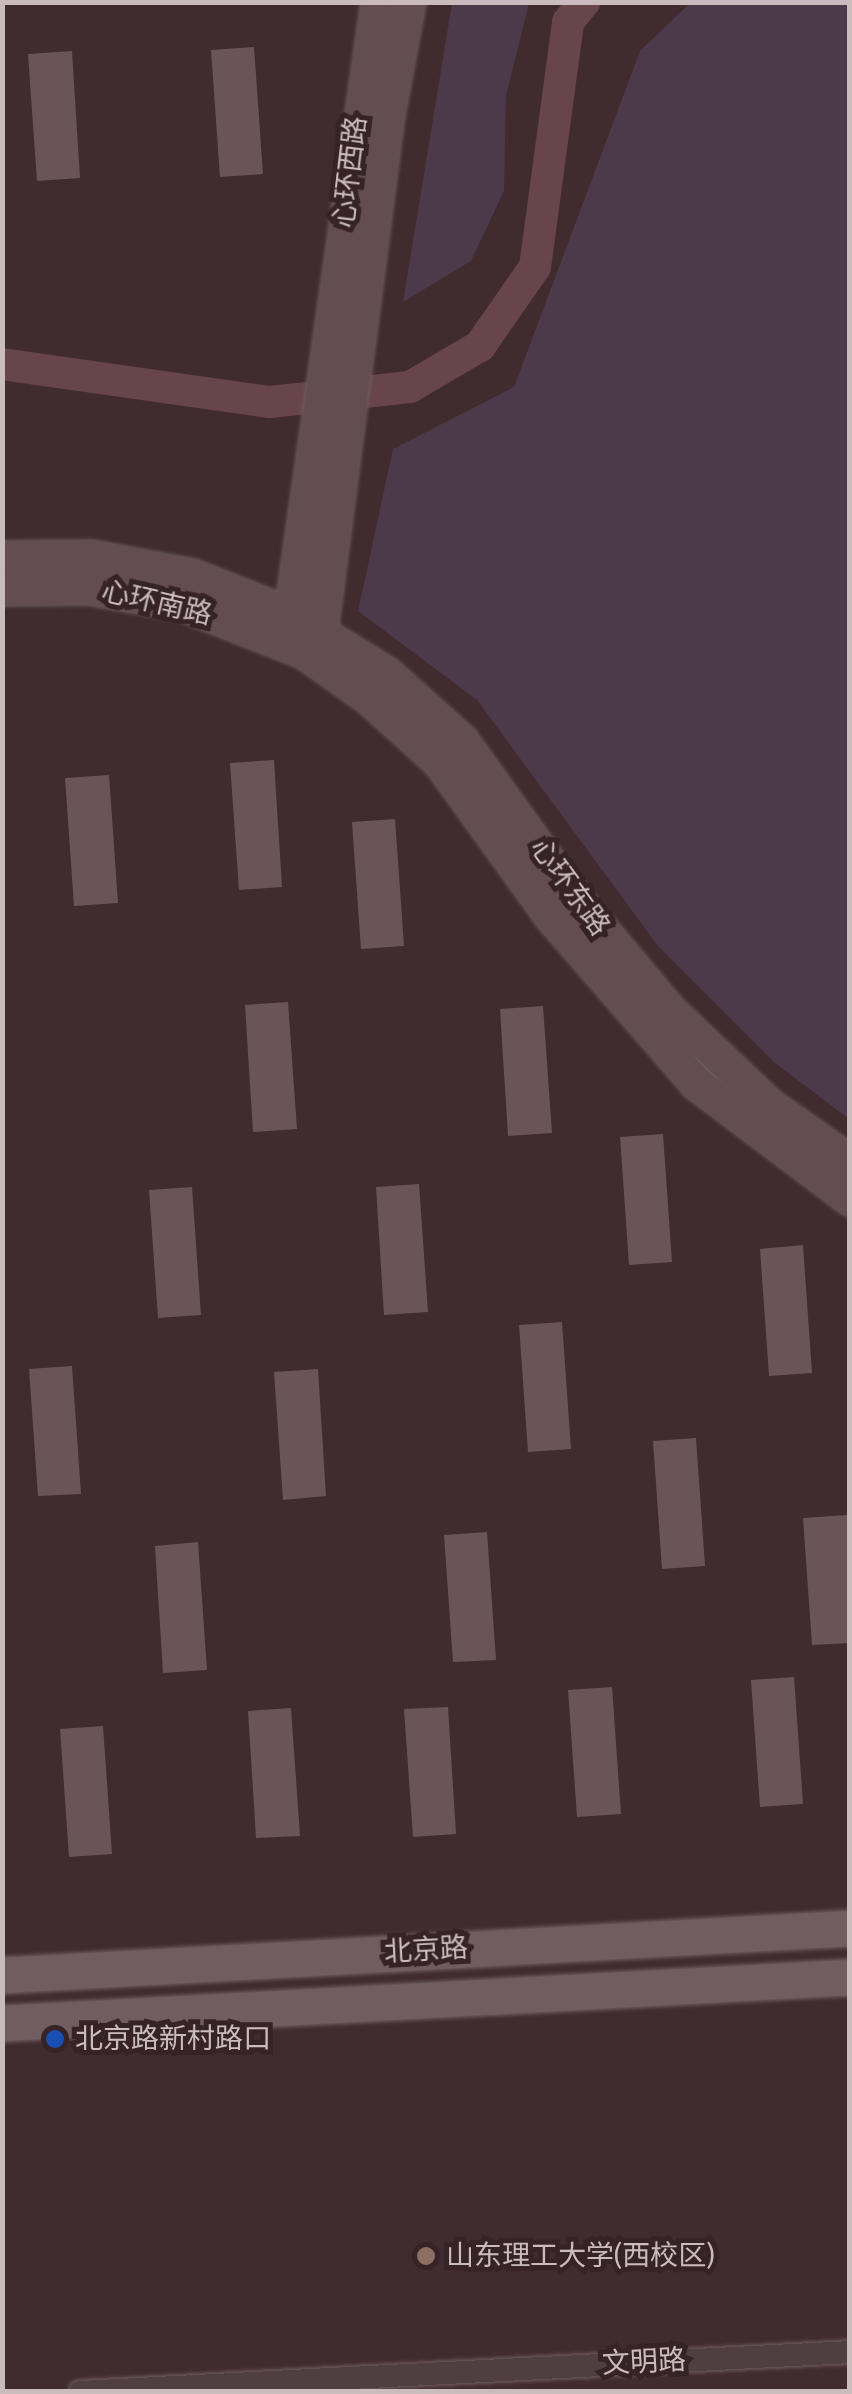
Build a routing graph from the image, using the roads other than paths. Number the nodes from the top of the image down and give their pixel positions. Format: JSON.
{"nodes":[{"id":1,"x":378,"y":2,"type":"edge"},
{"id":2,"x":409,"y":2,"type":"edge"},
{"id":3,"x":343,"y":341,"type":"junction"},
{"id":4,"x":328,"y":455,"type":"junction"},
{"id":5,"x":2,"y":558,"type":"edge"},
{"id":6,"x":2,"y":589,"type":"edge"},
{"id":7,"x":291,"y":616,"type":"junction"},
{"id":8,"x":312,"y":642,"type":"junction"},
{"id":9,"x":850,"y":1162,"type":"edge"},
{"id":10,"x":850,"y":1199,"type":"edge"},
{"id":11,"x":850,"y":1928,"type":"edge"},
{"id":12,"x":2,"y":1975,"type":"edge"},
{"id":13,"x":850,"y":1977,"type":"edge"},
{"id":14,"x":2,"y":2023,"type":"edge"},
{"id":15,"x":850,"y":2352,"type":"edge"},
{"id":16,"x":245,"y":2387,"type":"edge"},
{"id":17,"x":80,"y":2392,"type":"edge"}],
"edges":[{"from":1,"to":3,"type":"main road","name":"心环西路"},
{"from":2,"to":3,"type":"main road","name":"心环西路"},
{"from":3,"to":4,"type":"main road"},
{"from":4,"to":7,"type":"main road"},
{"from":4,"to":8,"type":"main road"},
{"from":5,"to":7,"type":"main road","name":"心环南路"},
{"from":6,"to":8,"type":"main road","name":"心环南路"},
{"from":7,"to":8,"type":"main road"},
{"from":8,"to":9,"type":"main road","name":"心环东路"},
{"from":8,"to":10,"type":"main road","name":"心环东路"},
{"from":11,"to":12,"type":"main road","name":"北京路"},
{"from":13,"to":14,"type":"main road","name":"北京路"},
{"from":15,"to":16,"type":"street","name":"文明路"},
{"from":16,"to":17,"type":"street","name":"文明路"}]}
